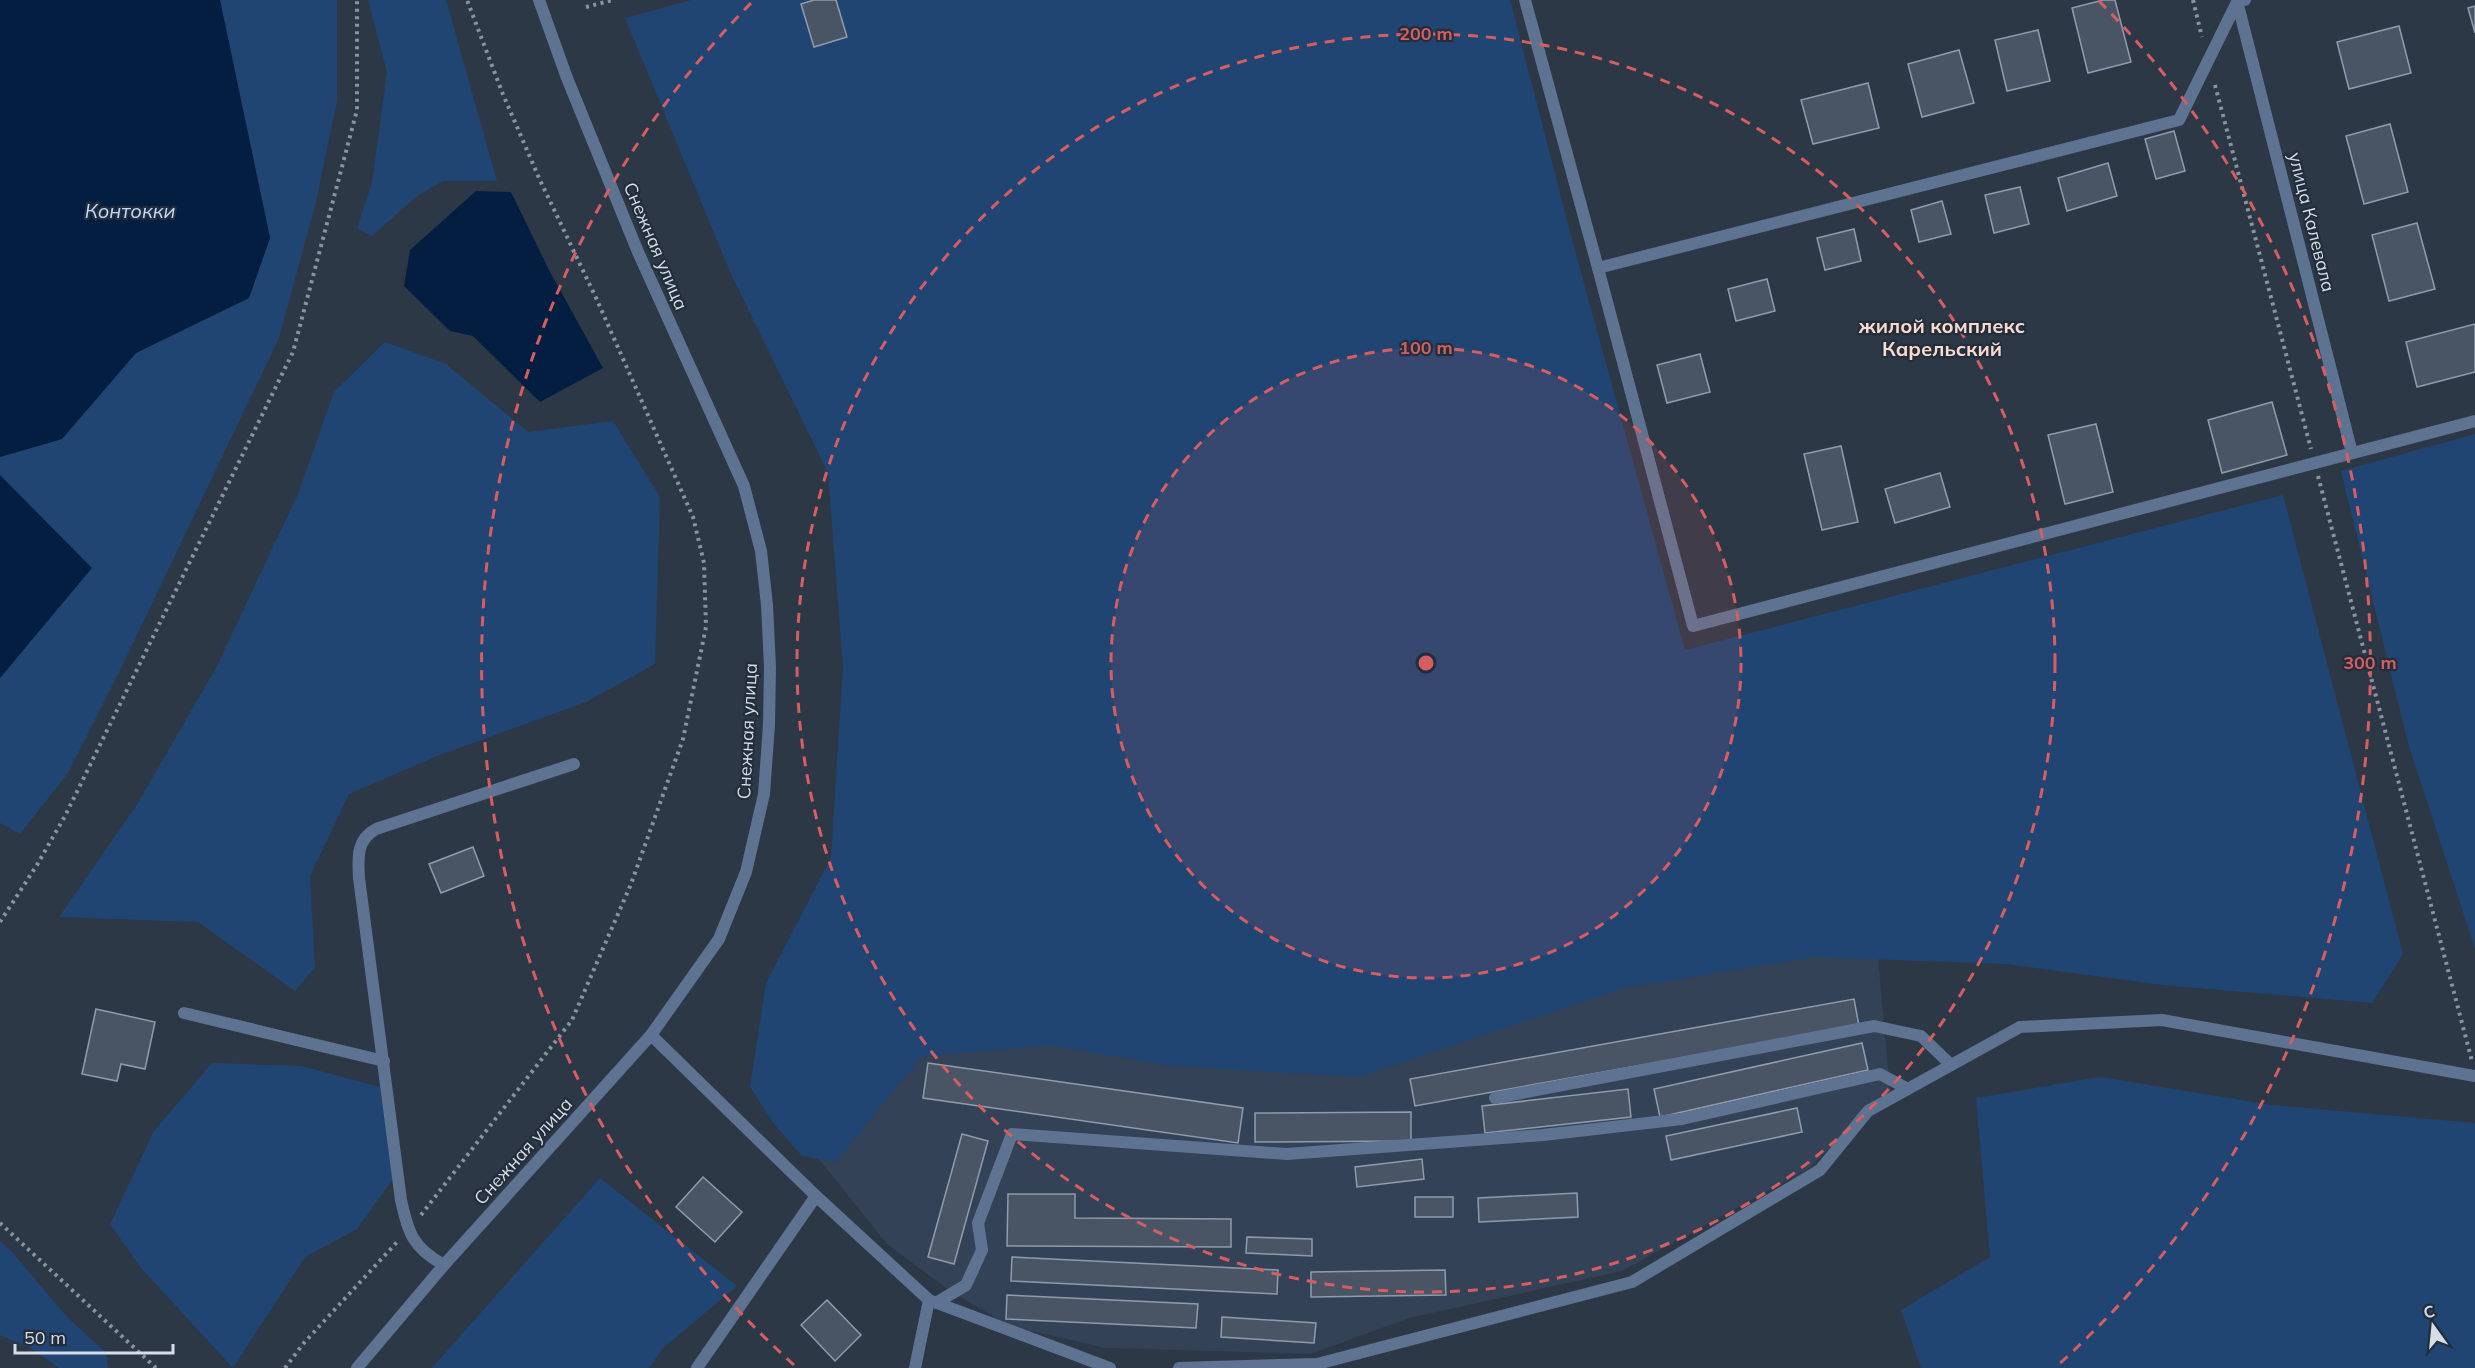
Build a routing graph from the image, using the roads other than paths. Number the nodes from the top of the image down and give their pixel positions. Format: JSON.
{"nodes":[{"id":1,"x":539,"y":0,"type":"edge"},
{"id":2,"x":1525,"y":0,"type":"edge"},
{"id":3,"x":2240,"y":1,"type":"edge"},
{"id":4,"x":1598,"y":268,"type":"junction"},
{"id":5,"x":2475,"y":421,"type":"edge"},
{"id":6,"x":2352,"y":453,"type":"junction"},
{"id":7,"x":574,"y":764,"type":"dead end"},
{"id":8,"x":184,"y":1013,"type":"dead end"},
{"id":9,"x":651,"y":1035,"type":"junction"},
{"id":10,"x":384,"y":1060,"type":"junction"},
{"id":11,"x":1951,"y":1065,"type":"junction"},
{"id":12,"x":2475,"y":1076,"type":"edge"},
{"id":13,"x":1908,"y":1089,"type":"junction"},
{"id":14,"x":1495,"y":1098,"type":"dead end"},
{"id":15,"x":816,"y":1196,"type":"junction"},
{"id":16,"x":444,"y":1265,"type":"junction"},
{"id":17,"x":933,"y":1301,"type":"junction"},
{"id":18,"x":357,"y":1368,"type":"edge"},
{"id":19,"x":697,"y":1368,"type":"edge"},
{"id":20,"x":915,"y":1368,"type":"edge"},
{"id":21,"x":1110,"y":1368,"type":"edge"},
{"id":22,"x":1179,"y":1368,"type":"edge"}],
"edges":[{"from":1,"to":9,"type":"street","name":"Снежная улица"},
{"from":2,"to":4,"type":"street"},
{"from":3,"to":4,"type":"street"},
{"from":3,"to":6,"type":"street","name":"улица Калевала"},
{"from":4,"to":6,"type":"street"},
{"from":5,"to":6,"type":"street"},
{"from":7,"to":10,"type":"street"},
{"from":8,"to":10,"type":"street"},
{"from":9,"to":15,"type":"street"},
{"from":9,"to":16,"type":"street","name":"Снежная улица"},
{"from":10,"to":16,"type":"street"},
{"from":11,"to":12,"type":"street"},
{"from":11,"to":13,"type":"street"},
{"from":11,"to":14,"type":"street"},
{"from":13,"to":17,"type":"street"},
{"from":13,"to":22,"type":"street"},
{"from":15,"to":17,"type":"street"},
{"from":15,"to":19,"type":"street"},
{"from":16,"to":18,"type":"street","name":"Снежная улица"},
{"from":17,"to":20,"type":"street"},
{"from":17,"to":21,"type":"street"}]}
